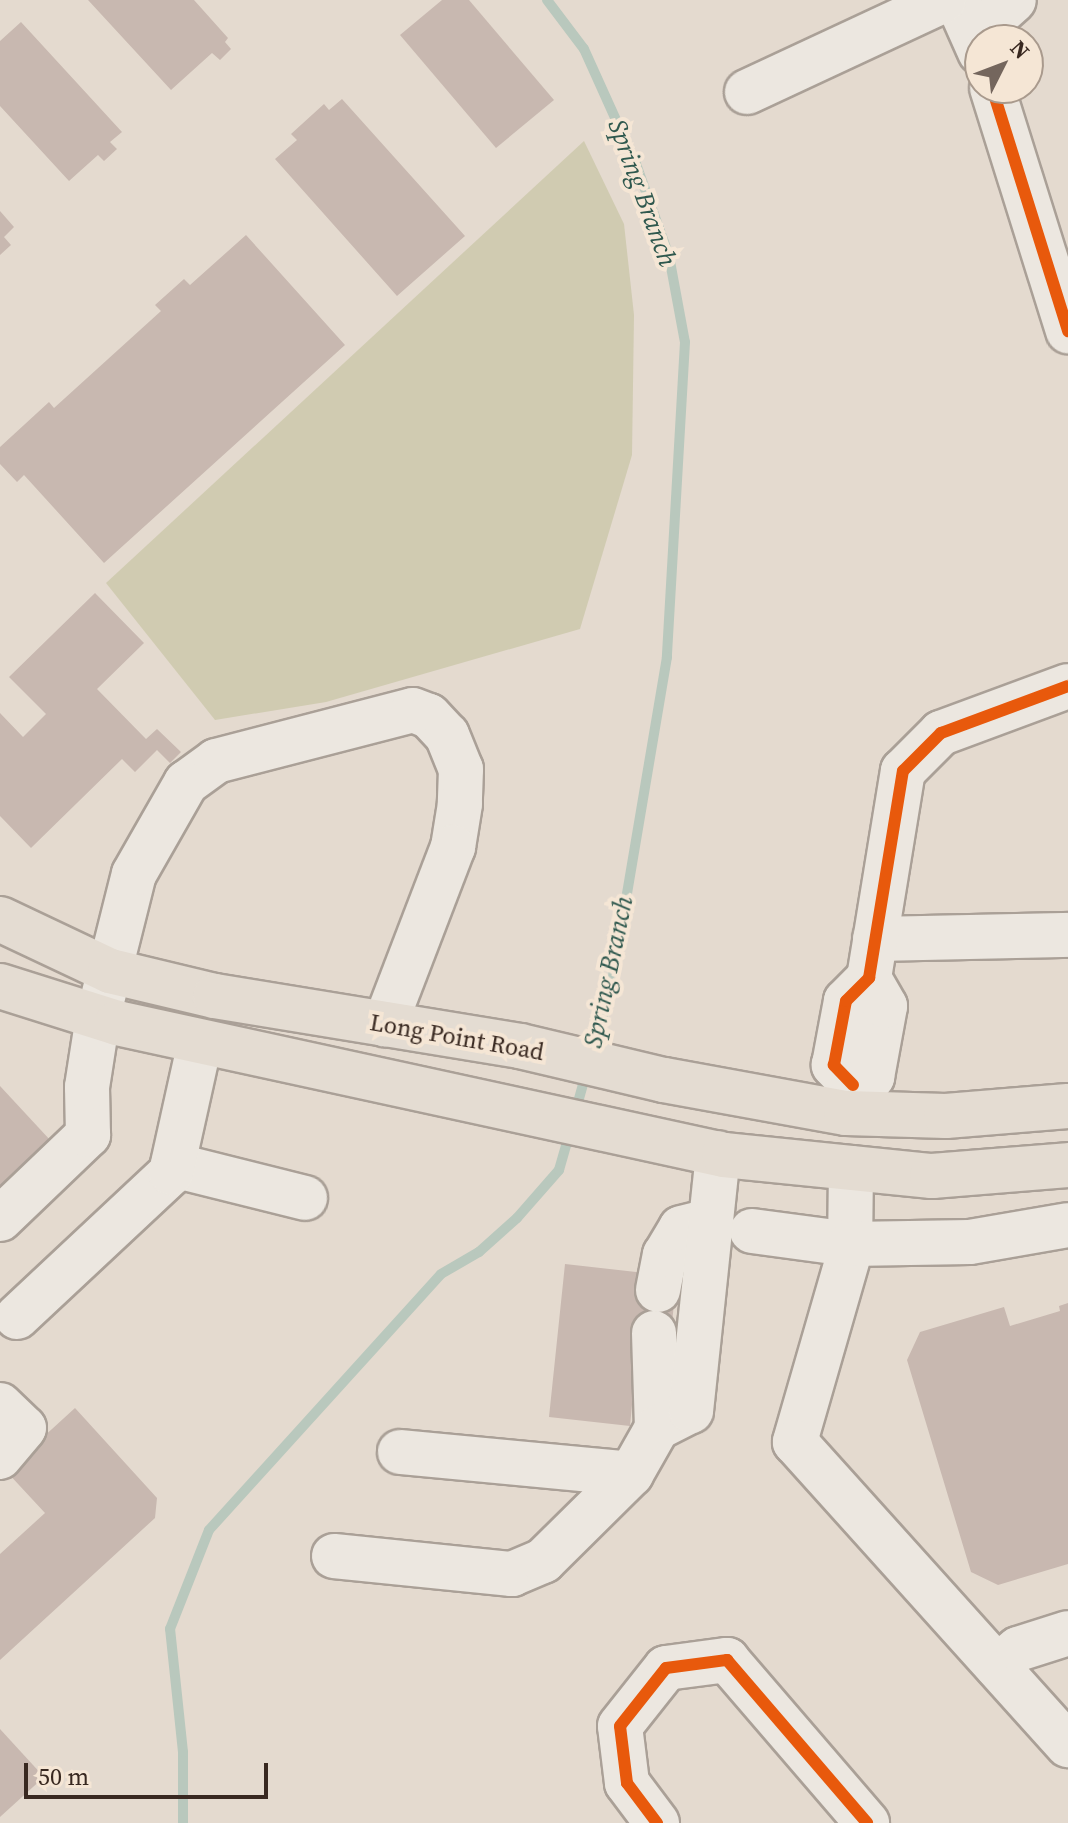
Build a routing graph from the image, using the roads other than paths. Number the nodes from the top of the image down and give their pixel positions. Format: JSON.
{"nodes":[{"id":1,"x":944,"y":0,"type":"edge"},
{"id":2,"x":1014,"y":0,"type":"edge"},
{"id":3,"x":978,"y":24,"type":"edge"},
{"id":4,"x":747,"y":92,"type":"dead end"},
{"id":5,"x":997,"y":104,"type":"edge"},
{"id":6,"x":1068,"y":331,"type":"edge"},
{"id":7,"x":1068,"y":686,"type":"edge"},
{"id":8,"x":0,"y":919,"type":"edge"},
{"id":9,"x":1068,"y":935,"type":"edge"},
{"id":10,"x":872,"y":959,"type":"junction"},
{"id":11,"x":110,"y":971,"type":"junction"},
{"id":12,"x":0,"y":986,"type":"edge"},
{"id":13,"x":98,"y":1017,"type":"junction"},
{"id":14,"x":385,"y":1024,"type":"junction"},
{"id":15,"x":200,"y":1042,"type":"junction"},
{"id":16,"x":850,"y":1099,"type":"junction"},
{"id":17,"x":1068,"y":1106,"type":"edge"},
{"id":18,"x":718,"y":1153,"type":"junction"},
{"id":19,"x":173,"y":1165,"type":"junction"},
{"id":20,"x":1068,"y":1165,"type":"edge"},
{"id":21,"x":851,"y":1168,"type":"junction"},
{"id":22,"x":305,"y":1198,"type":"dead end"},
{"id":23,"x":0,"y":1219,"type":"edge"},
{"id":24,"x":710,"y":1221,"type":"junction"},
{"id":25,"x":1068,"y":1225,"type":"edge"},
{"id":26,"x":752,"y":1231,"type":"dead end"},
{"id":27,"x":850,"y":1244,"type":"junction"},
{"id":28,"x":658,"y":1290,"type":"dead end"},
{"id":29,"x":17,"y":1317,"type":"dead end"},
{"id":30,"x":654,"y":1333,"type":"dead end"},
{"id":31,"x":0,"y":1405,"type":"edge"},
{"id":32,"x":657,"y":1428,"type":"junction"},
{"id":33,"x":400,"y":1452,"type":"dead end"},
{"id":34,"x":0,"y":1457,"type":"edge"},
{"id":35,"x":631,"y":1474,"type":"junction"},
{"id":36,"x":334,"y":1556,"type":"dead end"},
{"id":37,"x":1068,"y":1633,"type":"edge"},
{"id":38,"x":997,"y":1666,"type":"junction"},
{"id":39,"x":1068,"y":1745,"type":"edge"},
{"id":40,"x":657,"y":1823,"type":"edge"},
{"id":41,"x":867,"y":1823,"type":"edge"}],
"edges":[{"from":1,"to":4,"type":"street"},
{"from":2,"to":3,"type":"street"},
{"from":5,"to":6,"type":"street"},
{"from":7,"to":10,"type":"street"},
{"from":8,"to":11,"type":"main road","name":"Long Point Road"},
{"from":9,"to":10,"type":"street"},
{"from":10,"to":16,"type":"street"},
{"from":11,"to":13,"type":"street"},
{"from":11,"to":14,"type":"main road","name":"Long Point Road"},
{"from":11,"to":14,"type":"street"},
{"from":12,"to":13,"type":"main road"},
{"from":13,"to":15,"type":"main road"},
{"from":13,"to":23,"type":"street"},
{"from":14,"to":16,"type":"main road","name":"Long Point Road"},
{"from":15,"to":18,"type":"main road"},
{"from":15,"to":19,"type":"street"},
{"from":16,"to":17,"type":"main road","name":"Long Point Road"},
{"from":16,"to":21,"type":"main road"},
{"from":18,"to":21,"type":"main road"},
{"from":18,"to":24,"type":"street"},
{"from":19,"to":22,"type":"street"},
{"from":19,"to":29,"type":"street"},
{"from":20,"to":21,"type":"main road"},
{"from":21,"to":27,"type":"street"},
{"from":24,"to":28,"type":"street"},
{"from":24,"to":32,"type":"street"},
{"from":25,"to":27,"type":"street"},
{"from":26,"to":27,"type":"street"},
{"from":27,"to":38,"type":"street"},
{"from":30,"to":32,"type":"street"},
{"from":31,"to":34,"type":"street"},
{"from":32,"to":35,"type":"street"},
{"from":33,"to":35,"type":"street"},
{"from":35,"to":36,"type":"street"},
{"from":37,"to":38,"type":"street"},
{"from":38,"to":39,"type":"street"},
{"from":40,"to":41,"type":"street"}]}
